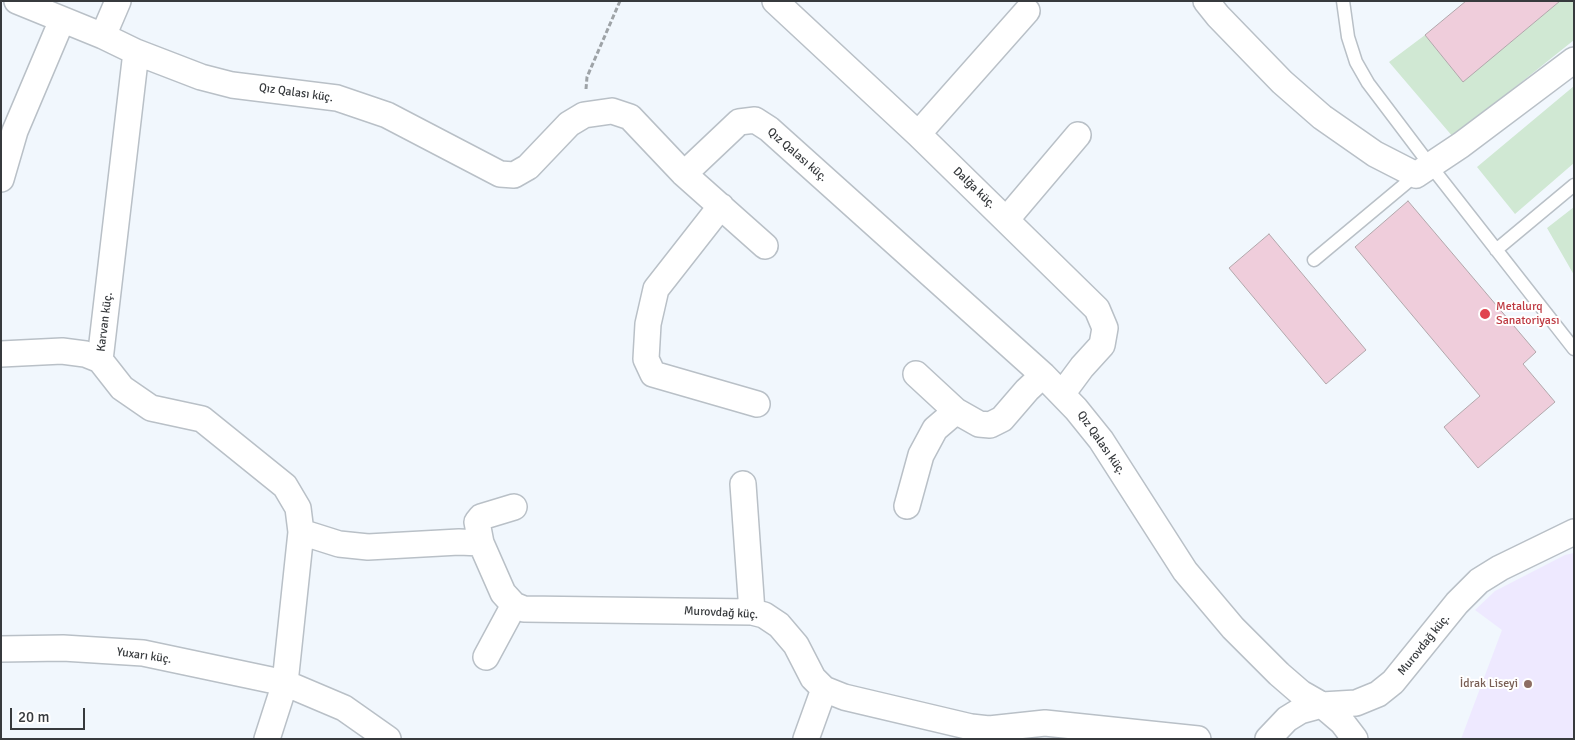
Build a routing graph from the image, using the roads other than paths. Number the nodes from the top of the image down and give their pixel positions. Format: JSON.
{"nodes":[{"id":1,"x":18,"y":1,"type":"edge"},
{"id":2,"x":118,"y":1,"type":"edge"},
{"id":3,"x":775,"y":1,"type":"edge"},
{"id":4,"x":1206,"y":1,"type":"edge"},
{"id":5,"x":1347,"y":3,"type":"edge"},
{"id":6,"x":1027,"y":11,"type":"dead end"},
{"id":7,"x":62,"y":20,"type":"junction"},
{"id":8,"x":102,"y":36,"type":"junction"},
{"id":9,"x":136,"y":52,"type":"junction"},
{"id":10,"x":1574,"y":60,"type":"edge"},
{"id":11,"x":918,"y":134,"type":"junction"},
{"id":12,"x":1078,"y":135,"type":"dead end"},
{"id":13,"x":1423,"y":170,"type":"junction"},
{"id":14,"x":684,"y":174,"type":"junction"},
{"id":15,"x":1,"y":180,"type":"edge"},
{"id":16,"x":1574,"y":186,"type":"edge"},
{"id":17,"x":721,"y":206,"type":"junction"},
{"id":18,"x":1006,"y":220,"type":"junction"},
{"id":19,"x":765,"y":246,"type":"dead end"},
{"id":20,"x":1496,"y":250,"type":"junction"},
{"id":21,"x":1314,"y":260,"type":"dead end"},
{"id":22,"x":1574,"y":349,"type":"edge"},
{"id":23,"x":1,"y":354,"type":"edge"},
{"id":24,"x":100,"y":360,"type":"junction"},
{"id":25,"x":916,"y":374,"type":"dead end"},
{"id":26,"x":1043,"y":375,"type":"junction"},
{"id":27,"x":1062,"y":394,"type":"junction"},
{"id":28,"x":757,"y":404,"type":"dead end"},
{"id":29,"x":956,"y":411,"type":"junction"},
{"id":30,"x":743,"y":484,"type":"dead end"},
{"id":31,"x":907,"y":506,"type":"dead end"},
{"id":32,"x":514,"y":507,"type":"dead end"},
{"id":33,"x":301,"y":532,"type":"junction"},
{"id":34,"x":1574,"y":532,"type":"edge"},
{"id":35,"x":481,"y":543,"type":"junction"},
{"id":36,"x":514,"y":605,"type":"junction"},
{"id":37,"x":752,"y":612,"type":"junction"},
{"id":38,"x":1,"y":649,"type":"edge"},
{"id":39,"x":486,"y":657,"type":"dead end"},
{"id":40,"x":285,"y":684,"type":"junction"},
{"id":41,"x":824,"y":689,"type":"junction"},
{"id":42,"x":1322,"y":705,"type":"junction"},
{"id":43,"x":1013,"y":732,"type":"edge"},
{"id":44,"x":267,"y":739,"type":"edge"},
{"id":45,"x":388,"y":739,"type":"edge"},
{"id":46,"x":806,"y":739,"type":"edge"},
{"id":47,"x":1198,"y":739,"type":"edge"},
{"id":48,"x":1268,"y":739,"type":"edge"},
{"id":49,"x":1355,"y":739,"type":"edge"}],
"edges":[{"from":1,"to":7,"type":"street"},
{"from":2,"to":8,"type":"street"},
{"from":3,"to":11,"type":"street","name":"Dalğa küç."},
{"from":4,"to":13,"type":"street"},
{"from":5,"to":13,"type":"lane"},
{"from":6,"to":11,"type":"street"},
{"from":7,"to":8,"type":"street"},
{"from":7,"to":15,"type":"street"},
{"from":8,"to":9,"type":"street"},
{"from":9,"to":14,"type":"street","name":"Qız Qalası küç."},
{"from":9,"to":24,"type":"street","name":"Karvan küç."},
{"from":10,"to":13,"type":"street"},
{"from":11,"to":18,"type":"street","name":"Dalğa küç."},
{"from":12,"to":18,"type":"street"},
{"from":13,"to":20,"type":"lane"},
{"from":13,"to":21,"type":"lane"},
{"from":14,"to":17,"type":"street"},
{"from":14,"to":26,"type":"street","name":"Qız Qalası küç."},
{"from":16,"to":20,"type":"lane"},
{"from":17,"to":19,"type":"street"},
{"from":17,"to":28,"type":"street"},
{"from":18,"to":27,"type":"street","name":"Dalğa küç."},
{"from":20,"to":22,"type":"lane"},
{"from":23,"to":24,"type":"street"},
{"from":24,"to":33,"type":"street","name":"Karvan küç."},
{"from":25,"to":29,"type":"street"},
{"from":26,"to":27,"type":"street","name":"Qız Qalası küç."},
{"from":26,"to":29,"type":"street"},
{"from":27,"to":42,"type":"street","name":"Qız Qalası küç."},
{"from":29,"to":31,"type":"street"},
{"from":30,"to":37,"type":"street"},
{"from":32,"to":35,"type":"street"},
{"from":33,"to":35,"type":"street"},
{"from":33,"to":40,"type":"street","name":"Karvan küç."},
{"from":34,"to":42,"type":"street","name":"Murovdağ küç."},
{"from":35,"to":36,"type":"street"},
{"from":36,"to":37,"type":"street","name":"Murovdağ küç."},
{"from":36,"to":39,"type":"street"},
{"from":37,"to":41,"type":"street","name":"Murovdağ küç."},
{"from":38,"to":40,"type":"street","name":"Yuxarı küç."},
{"from":40,"to":44,"type":"street","name":"Karvan küç."},
{"from":40,"to":45,"type":"street","name":"Yuxarı küç."},
{"from":41,"to":43,"type":"street"},
{"from":41,"to":46,"type":"street"},
{"from":42,"to":48,"type":"street","name":"Murovdağ küç."},
{"from":42,"to":49,"type":"street","name":"Qız Qalası küç."},
{"from":43,"to":47,"type":"street"}]}
